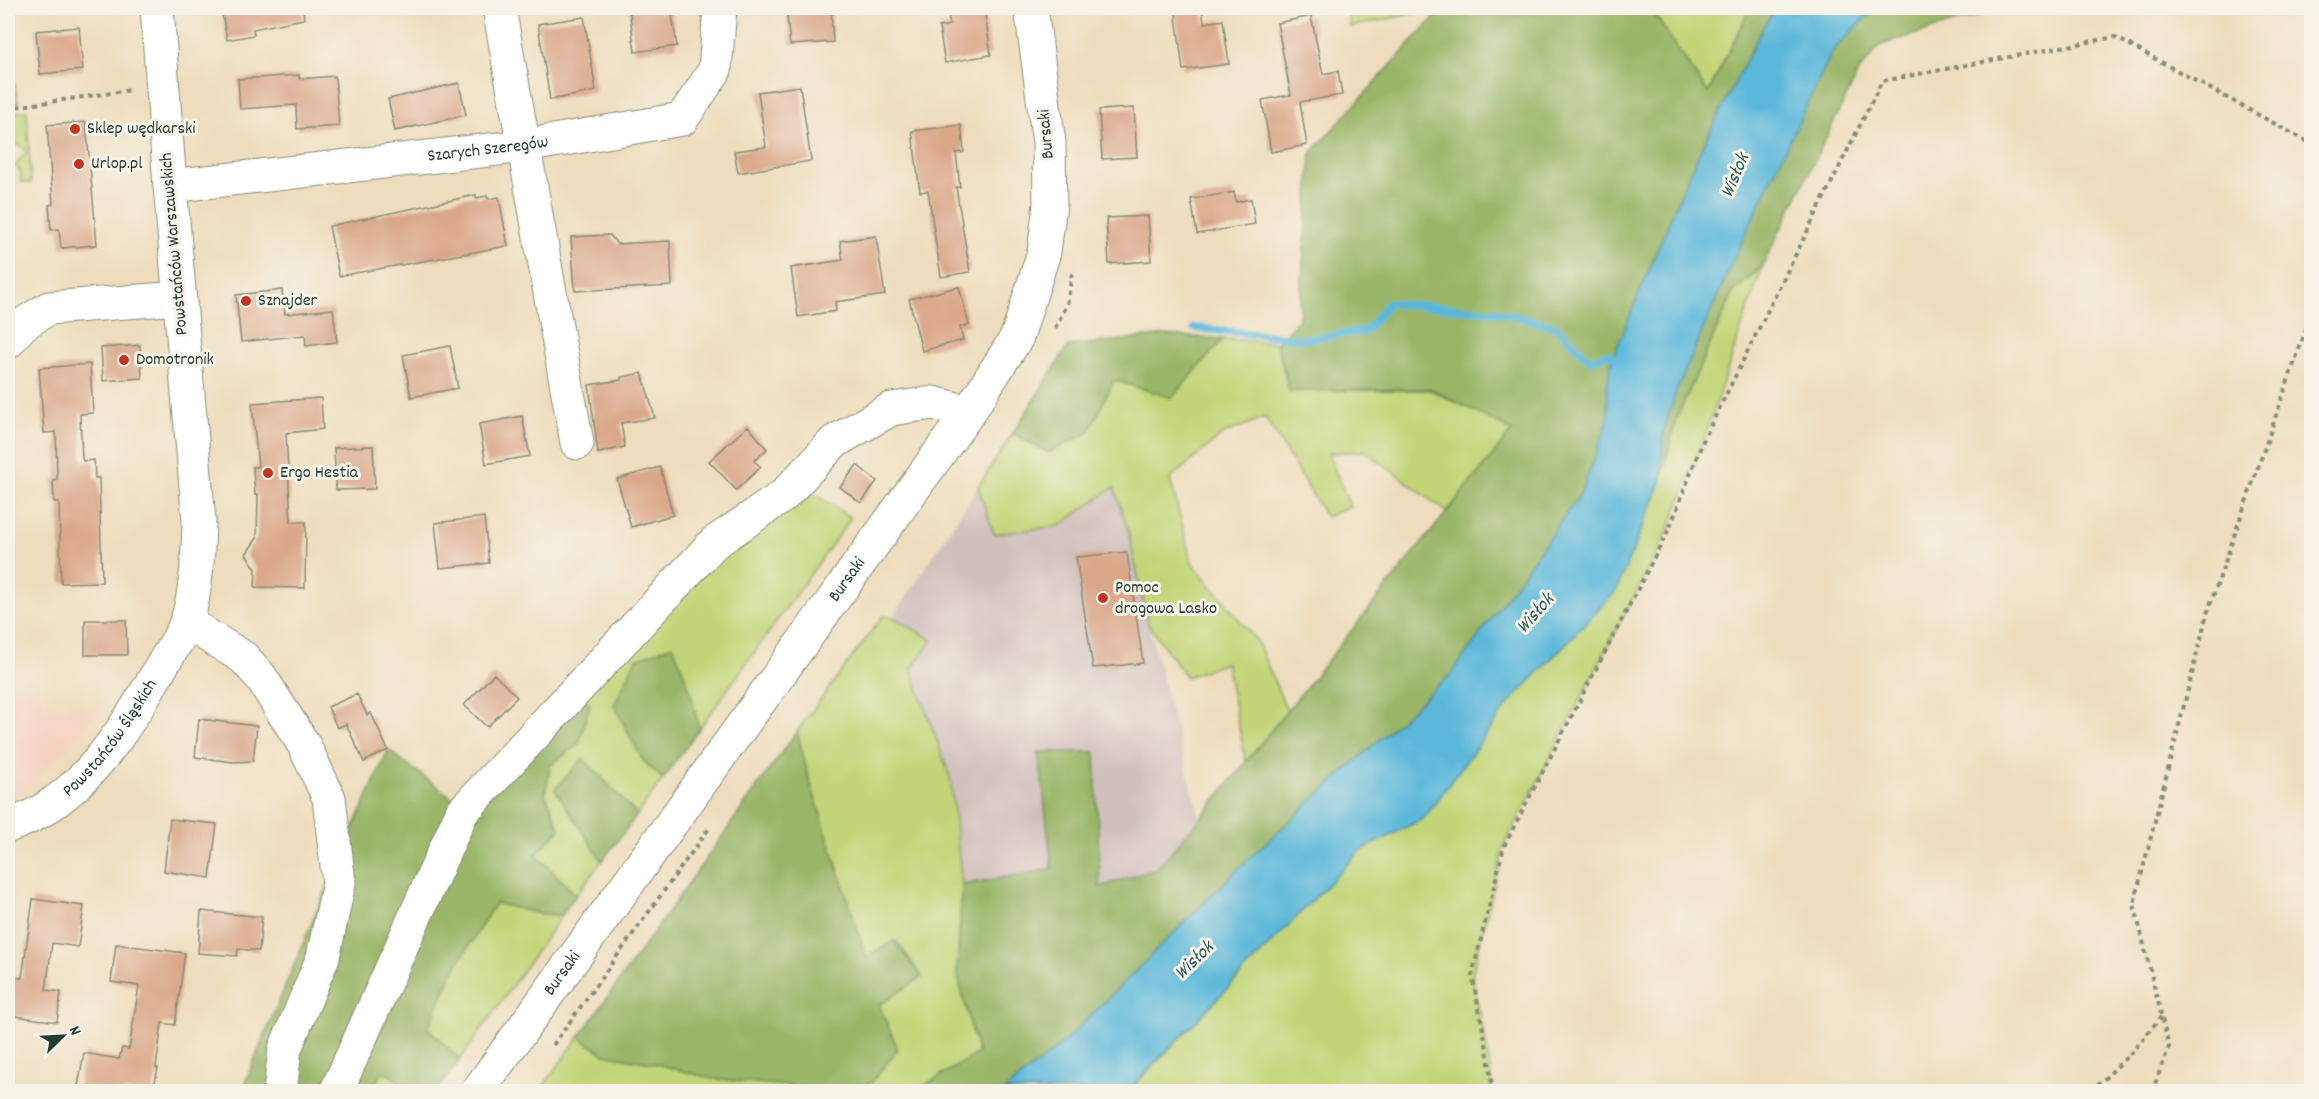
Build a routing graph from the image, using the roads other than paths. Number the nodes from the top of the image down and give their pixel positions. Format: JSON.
{"nodes":[{"id":1,"x":157,"y":8,"type":"edge"},
{"id":2,"x":498,"y":8,"type":"edge"},
{"id":3,"x":720,"y":8,"type":"edge"},
{"id":4,"x":1031,"y":8,"type":"edge"},
{"id":5,"x":524,"y":146,"type":"junction"},
{"id":6,"x":170,"y":186,"type":"junction"},
{"id":7,"x":179,"y":298,"type":"junction"},
{"id":8,"x":8,"y":342,"type":"edge"},
{"id":9,"x":969,"y":412,"type":"junction"},
{"id":10,"x":577,"y":442,"type":"dead end"},
{"id":11,"x":186,"y":622,"type":"junction"},
{"id":12,"x":8,"y":826,"type":"edge"},
{"id":13,"x":280,"y":1092,"type":"edge"},
{"id":14,"x":336,"y":1092,"type":"edge"},
{"id":15,"x":477,"y":1092,"type":"edge"}],
"edges":[{"from":1,"to":6,"type":"street","name":"Powstańców Warszawskich"},
{"from":2,"to":5,"type":"street"},
{"from":3,"to":5,"type":"street","name":"Szarych Szeregów"},
{"from":4,"to":9,"type":"street","name":"Bursaki"},
{"from":5,"to":6,"type":"street","name":"Szarych Szeregów"},
{"from":5,"to":10,"type":"street"},
{"from":6,"to":7,"type":"street","name":"Powstańców Warszawskich"},
{"from":7,"to":8,"type":"street"},
{"from":7,"to":11,"type":"street","name":"Powstańców Warszawskich"},
{"from":9,"to":14,"type":"street"},
{"from":9,"to":15,"type":"street","name":"Bursaki"},
{"from":11,"to":12,"type":"street","name":"Powstańców Śląskich"},
{"from":11,"to":13,"type":"street"}]}
